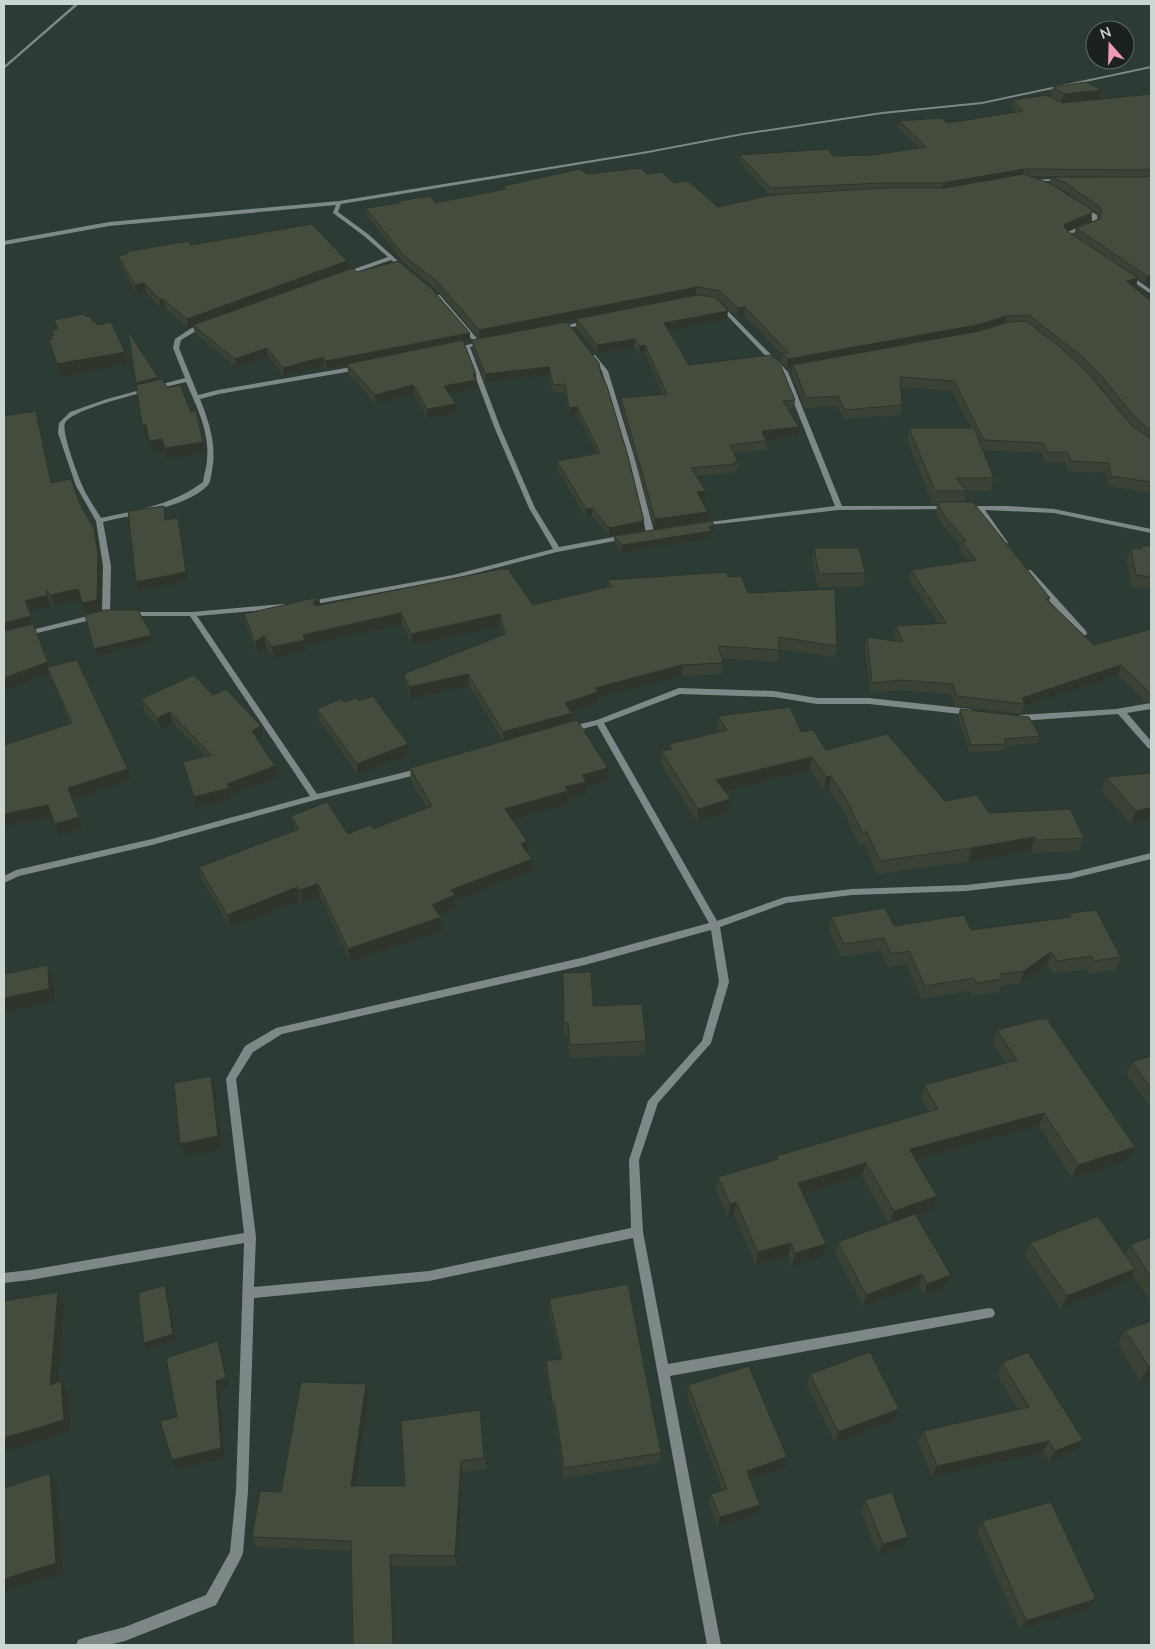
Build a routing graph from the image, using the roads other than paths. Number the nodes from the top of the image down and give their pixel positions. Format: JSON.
{"nodes":[{"id":1,"x":77,"y":4,"type":"edge"},
{"id":2,"x":1151,"y":67,"type":"edge"},
{"id":3,"x":4,"y":68,"type":"edge"},
{"id":4,"x":1037,"y":92,"type":"junction"},
{"id":5,"x":1043,"y":97,"type":"edge"},
{"id":6,"x":1071,"y":180,"type":"edge"},
{"id":7,"x":1052,"y":188,"type":"edge"},
{"id":8,"x":1074,"y":202,"type":"edge"},
{"id":9,"x":339,"y":203,"type":"junction"},
{"id":10,"x":4,"y":242,"type":"edge"},
{"id":11,"x":1076,"y":242,"type":"edge"},
{"id":12,"x":1118,"y":270,"type":"edge"},
{"id":13,"x":337,"y":277,"type":"edge"},
{"id":14,"x":1151,"y":292,"type":"edge"},
{"id":15,"x":435,"y":293,"type":"edge"},
{"id":16,"x":717,"y":302,"type":"edge"},
{"id":17,"x":599,"y":320,"type":"edge"},
{"id":18,"x":210,"y":323,"type":"edge"},
{"id":19,"x":570,"y":326,"type":"junction"},
{"id":20,"x":552,"y":330,"type":"edge"},
{"id":21,"x":576,"y":334,"type":"edge"},
{"id":22,"x":488,"y":342,"type":"edge"},
{"id":23,"x":479,"y":344,"type":"junction"},
{"id":24,"x":468,"y":346,"type":"junction"},
{"id":25,"x":587,"y":349,"type":"edge"},
{"id":26,"x":449,"y":350,"type":"edge"},
{"id":27,"x":365,"y":366,"type":"edge"},
{"id":28,"x":793,"y":370,"type":"edge"},
{"id":29,"x":785,"y":372,"type":"junction"},
{"id":30,"x":189,"y":379,"type":"junction"},
{"id":31,"x":196,"y":398,"type":"junction"},
{"id":32,"x":839,"y":508,"type":"junction"},
{"id":33,"x":952,"y":508,"type":"edge"},
{"id":34,"x":962,"y":508,"type":"edge"},
{"id":35,"x":980,"y":508,"type":"junction"},
{"id":36,"x":99,"y":521,"type":"junction"},
{"id":37,"x":698,"y":526,"type":"edge"},
{"id":38,"x":660,"y":531,"type":"edge"},
{"id":39,"x":1151,"y":531,"type":"edge"},
{"id":40,"x":650,"y":532,"type":"junction"},
{"id":41,"x":641,"y":534,"type":"edge"},
{"id":42,"x":632,"y":536,"type":"edge"},
{"id":43,"x":557,"y":550,"type":"junction"},
{"id":44,"x":1010,"y":552,"type":"edge"},
{"id":45,"x":1023,"y":566,"type":"edge"},
{"id":46,"x":299,"y":605,"type":"edge"},
{"id":47,"x":289,"y":606,"type":"edge"},
{"id":48,"x":106,"y":613,"type":"junction"},
{"id":49,"x":192,"y":614,"type":"junction"},
{"id":50,"x":1084,"y":633,"type":"edge"},
{"id":51,"x":4,"y":639,"type":"edge"},
{"id":52,"x":1151,"y":706,"type":"edge"},
{"id":53,"x":1119,"y":710,"type":"junction"},
{"id":54,"x":984,"y":714,"type":"edge"},
{"id":55,"x":1013,"y":718,"type":"edge"},
{"id":56,"x":599,"y":722,"type":"junction"},
{"id":57,"x":561,"y":732,"type":"edge"},
{"id":58,"x":1151,"y":746,"type":"edge"},
{"id":59,"x":429,"y":769,"type":"edge"},
{"id":60,"x":315,"y":797,"type":"junction"},
{"id":61,"x":1151,"y":856,"type":"edge"},
{"id":62,"x":4,"y":880,"type":"edge"},
{"id":63,"x":715,"y":925,"type":"junction"},
{"id":64,"x":637,"y":1232,"type":"junction"},
{"id":65,"x":250,"y":1237,"type":"junction"},
{"id":66,"x":4,"y":1278,"type":"edge"},
{"id":67,"x":248,"y":1293,"type":"junction"},
{"id":68,"x":989,"y":1313,"type":"dead end"},
{"id":69,"x":663,"y":1371,"type":"junction"},
{"id":70,"x":83,"y":1645,"type":"edge"},
{"id":71,"x":714,"y":1645,"type":"edge"}],
"edges":[{"from":1,"to":3,"type":"street"},
{"from":2,"to":4,"type":"street"},
{"from":4,"to":5,"type":"street"},
{"from":4,"to":9,"type":"street"},
{"from":6,"to":7,"type":"street"},
{"from":8,"to":11,"type":"street"},
{"from":9,"to":10,"type":"street"},
{"from":9,"to":13,"type":"street"},
{"from":12,"to":14,"type":"street"},
{"from":15,"to":23,"type":"street"},
{"from":16,"to":29,"type":"street"},
{"from":17,"to":19,"type":"street"},
{"from":18,"to":30,"type":"street"},
{"from":19,"to":20,"type":"street"},
{"from":19,"to":21,"type":"street"},
{"from":22,"to":23,"type":"street"},
{"from":23,"to":24,"type":"street"},
{"from":24,"to":26,"type":"street"},
{"from":24,"to":43,"type":"street"},
{"from":25,"to":40,"type":"street"},
{"from":27,"to":31,"type":"street"},
{"from":28,"to":29,"type":"street"},
{"from":29,"to":32,"type":"street"},
{"from":30,"to":31,"type":"street"},
{"from":30,"to":36,"type":"street"},
{"from":31,"to":36,"type":"street"},
{"from":32,"to":33,"type":"street"},
{"from":32,"to":37,"type":"street"},
{"from":34,"to":35,"type":"street"},
{"from":35,"to":39,"type":"street"},
{"from":35,"to":44,"type":"street"},
{"from":36,"to":48,"type":"street"},
{"from":38,"to":40,"type":"street"},
{"from":40,"to":41,"type":"street"},
{"from":42,"to":43,"type":"street"},
{"from":43,"to":46,"type":"street"},
{"from":45,"to":50,"type":"street"},
{"from":47,"to":49,"type":"street"},
{"from":48,"to":49,"type":"street"},
{"from":48,"to":51,"type":"street"},
{"from":49,"to":60,"type":"street"},
{"from":52,"to":53,"type":"street"},
{"from":53,"to":55,"type":"street"},
{"from":53,"to":58,"type":"street"},
{"from":54,"to":56,"type":"street"},
{"from":56,"to":57,"type":"street"},
{"from":56,"to":63,"type":"street"},
{"from":59,"to":60,"type":"street"},
{"from":60,"to":62,"type":"street"},
{"from":61,"to":63,"type":"street"},
{"from":63,"to":64,"type":"street"},
{"from":63,"to":65,"type":"street"},
{"from":64,"to":67,"type":"street"},
{"from":64,"to":69,"type":"street"},
{"from":65,"to":66,"type":"street"},
{"from":65,"to":67,"type":"street"},
{"from":67,"to":70,"type":"street"},
{"from":68,"to":69,"type":"street"},
{"from":69,"to":71,"type":"street"}]}
